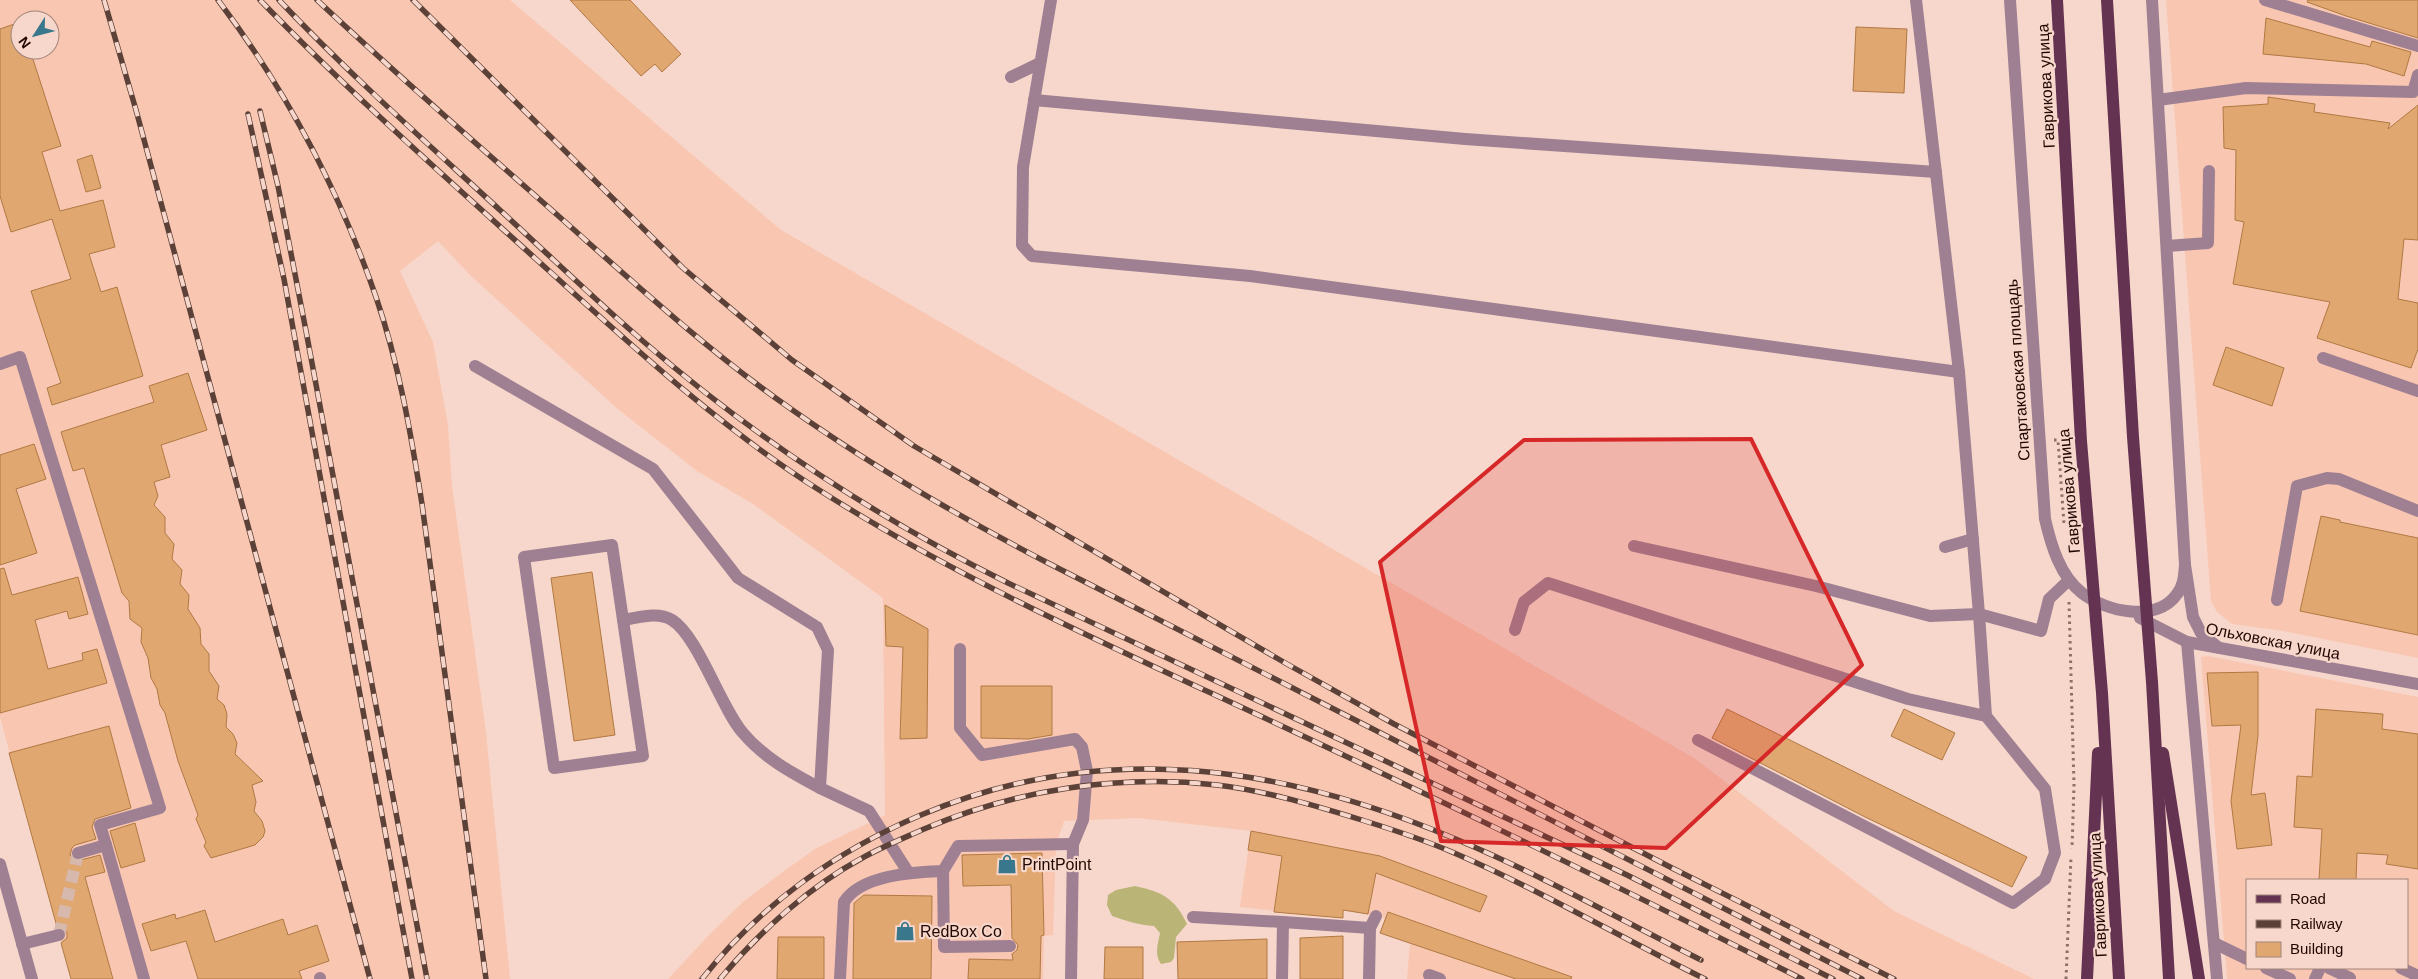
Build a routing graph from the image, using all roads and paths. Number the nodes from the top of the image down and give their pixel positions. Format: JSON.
{"nodes":[{"id":1,"x":1051,"y":0,"type":"edge"},
{"id":2,"x":1916,"y":0,"type":"edge"},
{"id":3,"x":2010,"y":0,"type":"edge"},
{"id":4,"x":2058,"y":0,"type":"edge"},
{"id":5,"x":2107,"y":0,"type":"edge"},
{"id":6,"x":2152,"y":0,"type":"edge"},
{"id":7,"x":2265,"y":0,"type":"edge"},
{"id":8,"x":2418,"y":46,"type":"edge"},
{"id":9,"x":1040,"y":63,"type":"junction"},
{"id":10,"x":2418,"y":75,"type":"edge"},
{"id":11,"x":1011,"y":77,"type":"dead end"},
{"id":12,"x":1034,"y":100,"type":"junction"},
{"id":13,"x":2158,"y":100,"type":"junction"},
{"id":14,"x":2209,"y":171,"type":"dead end"},
{"id":15,"x":1936,"y":172,"type":"junction"},
{"id":16,"x":2167,"y":246,"type":"junction"},
{"id":17,"x":2323,"y":358,"type":"dead end"},
{"id":18,"x":0,"y":364,"type":"edge"},
{"id":19,"x":475,"y":366,"type":"dead end"},
{"id":20,"x":1959,"y":372,"type":"junction"},
{"id":21,"x":2418,"y":391,"type":"edge"},
{"id":22,"x":2058,"y":440,"type":"dead end"},
{"id":23,"x":2418,"y":511,"type":"edge"},
{"id":24,"x":2064,"y":528,"type":"dead end"},
{"id":25,"x":1972,"y":539,"type":"junction"},
{"id":26,"x":1634,"y":546,"type":"dead end"},
{"id":27,"x":1945,"y":547,"type":"dead end"},
{"id":28,"x":2185,"y":565,"type":"junction"},
{"id":29,"x":2069,"y":580,"type":"junction"},
{"id":30,"x":2068,"y":596,"type":"dead end"},
{"id":31,"x":2277,"y":600,"type":"dead end"},
{"id":32,"x":2128,"y":612,"type":"junction"},
{"id":33,"x":1979,"y":614,"type":"junction"},
{"id":34,"x":623,"y":620,"type":"junction"},
{"id":35,"x":1515,"y":630,"type":"dead end"},
{"id":36,"x":2186,"y":642,"type":"junction"},
{"id":37,"x":2219,"y":648,"type":"junction"},
{"id":38,"x":960,"y":649,"type":"dead end"},
{"id":39,"x":2152,"y":682,"type":"junction"},
{"id":40,"x":2418,"y":684,"type":"edge"},
{"id":41,"x":2102,"y":693,"type":"junction"},
{"id":42,"x":1986,"y":716,"type":"junction"},
{"id":43,"x":1698,"y":740,"type":"dead end"},
{"id":44,"x":820,"y":788,"type":"junction"},
{"id":45,"x":1073,"y":844,"type":"junction"},
{"id":46,"x":106,"y":845,"type":"junction"},
{"id":47,"x":78,"y":853,"type":"dead end"},
{"id":48,"x":0,"y":864,"type":"edge"},
{"id":49,"x":942,"y":871,"type":"junction"},
{"id":50,"x":908,"y":872,"type":"junction"},
{"id":51,"x":4,"y":890,"type":"edge"},
{"id":52,"x":1376,"y":916,"type":"dead end"},
{"id":53,"x":1193,"y":917,"type":"dead end"},
{"id":54,"x":1283,"y":922,"type":"junction"},
{"id":55,"x":1370,"y":928,"type":"junction"},
{"id":56,"x":59,"y":935,"type":"dead end"},
{"id":57,"x":2214,"y":943,"type":"junction"},
{"id":58,"x":22,"y":944,"type":"junction"},
{"id":59,"x":1010,"y":946,"type":"dead end"},
{"id":60,"x":2246,"y":959,"type":"edge"},
{"id":61,"x":2268,"y":969,"type":"edge"},
{"id":62,"x":2331,"y":969,"type":"edge"},
{"id":63,"x":2403,"y":969,"type":"edge"},
{"id":64,"x":2418,"y":976,"type":"edge"},
{"id":65,"x":2350,"y":978,"type":"dead end"},
{"id":66,"x":32,"y":979,"type":"edge"},
{"id":67,"x":144,"y":979,"type":"edge"},
{"id":68,"x":840,"y":979,"type":"edge"},
{"id":69,"x":1071,"y":979,"type":"edge"},
{"id":70,"x":1282,"y":979,"type":"edge"},
{"id":71,"x":1369,"y":979,"type":"edge"},
{"id":72,"x":2066,"y":979,"type":"edge"},
{"id":73,"x":2087,"y":979,"type":"edge"},
{"id":74,"x":2119,"y":979,"type":"edge"},
{"id":75,"x":2169,"y":979,"type":"edge"},
{"id":76,"x":2198,"y":979,"type":"edge"},
{"id":77,"x":2217,"y":979,"type":"edge"},
{"id":78,"x":2290,"y":979,"type":"edge"}],
"edges":[{"from":1,"to":9,"type":"street"},
{"from":2,"to":15,"type":"street"},
{"from":3,"to":29,"type":"street","name":"Спартаковская площадь"},
{"from":4,"to":41,"type":"main road","name":"Гаврикова улица"},
{"from":5,"to":39,"type":"main road"},
{"from":6,"to":13,"type":"street","name":"Спартаковская площадь"},
{"from":7,"to":8,"type":"street"},
{"from":9,"to":11,"type":"street"},
{"from":9,"to":12,"type":"street"},
{"from":10,"to":13,"type":"street"},
{"from":12,"to":15,"type":"street"},
{"from":12,"to":20,"type":"street"},
{"from":13,"to":16,"type":"street","name":"Спартаковская площадь"},
{"from":14,"to":16,"type":"street"},
{"from":15,"to":20,"type":"street"},
{"from":16,"to":28,"type":"street","name":"Спартаковская площадь"},
{"from":17,"to":21,"type":"street"},
{"from":18,"to":46,"type":"street"},
{"from":19,"to":44,"type":"street"},
{"from":20,"to":25,"type":"street"},
{"from":22,"to":24,"type":"path"},
{"from":23,"to":31,"type":"street"},
{"from":25,"to":27,"type":"street"},
{"from":25,"to":33,"type":"street"},
{"from":26,"to":33,"type":"street"},
{"from":28,"to":32,"type":"street","name":"Спартаковская площадь"},
{"from":28,"to":37,"type":"street","name":"Спартаковская площадь"},
{"from":29,"to":32,"type":"street","name":"Спартаковская площадь"},
{"from":29,"to":33,"type":"street"},
{"from":30,"to":72,"type":"path"},
{"from":32,"to":36,"type":"street","name":"Ольховская улица"},
{"from":33,"to":42,"type":"street"},
{"from":34,"to":34,"type":"street"},
{"from":34,"to":44,"type":"street"},
{"from":35,"to":42,"type":"street"},
{"from":36,"to":37,"type":"street","name":"Ольховская улица"},
{"from":36,"to":57,"type":"street"},
{"from":37,"to":40,"type":"street","name":"Ольховская улица"},
{"from":38,"to":45,"type":"street"},
{"from":39,"to":75,"type":"main road"},
{"from":39,"to":76,"type":"main road"},
{"from":41,"to":73,"type":"main road"},
{"from":41,"to":74,"type":"main road","name":"Гаврикова улица"},
{"from":42,"to":43,"type":"street"},
{"from":44,"to":50,"type":"street"},
{"from":45,"to":49,"type":"street"},
{"from":45,"to":69,"type":"street"},
{"from":46,"to":47,"type":"street"},
{"from":46,"to":67,"type":"street"},
{"from":48,"to":51,"type":"street"},
{"from":49,"to":50,"type":"street"},
{"from":49,"to":59,"type":"street"},
{"from":50,"to":68,"type":"street"},
{"from":51,"to":58,"type":"street"},
{"from":52,"to":55,"type":"street"},
{"from":53,"to":54,"type":"street"},
{"from":54,"to":55,"type":"street"},
{"from":54,"to":70,"type":"street"},
{"from":55,"to":71,"type":"street"},
{"from":56,"to":58,"type":"street"},
{"from":57,"to":60,"type":"street"},
{"from":57,"to":77,"type":"street"},
{"from":58,"to":66,"type":"street"},
{"from":61,"to":78,"type":"street"},
{"from":62,"to":65,"type":"street"},
{"from":63,"to":64,"type":"street"}]}
